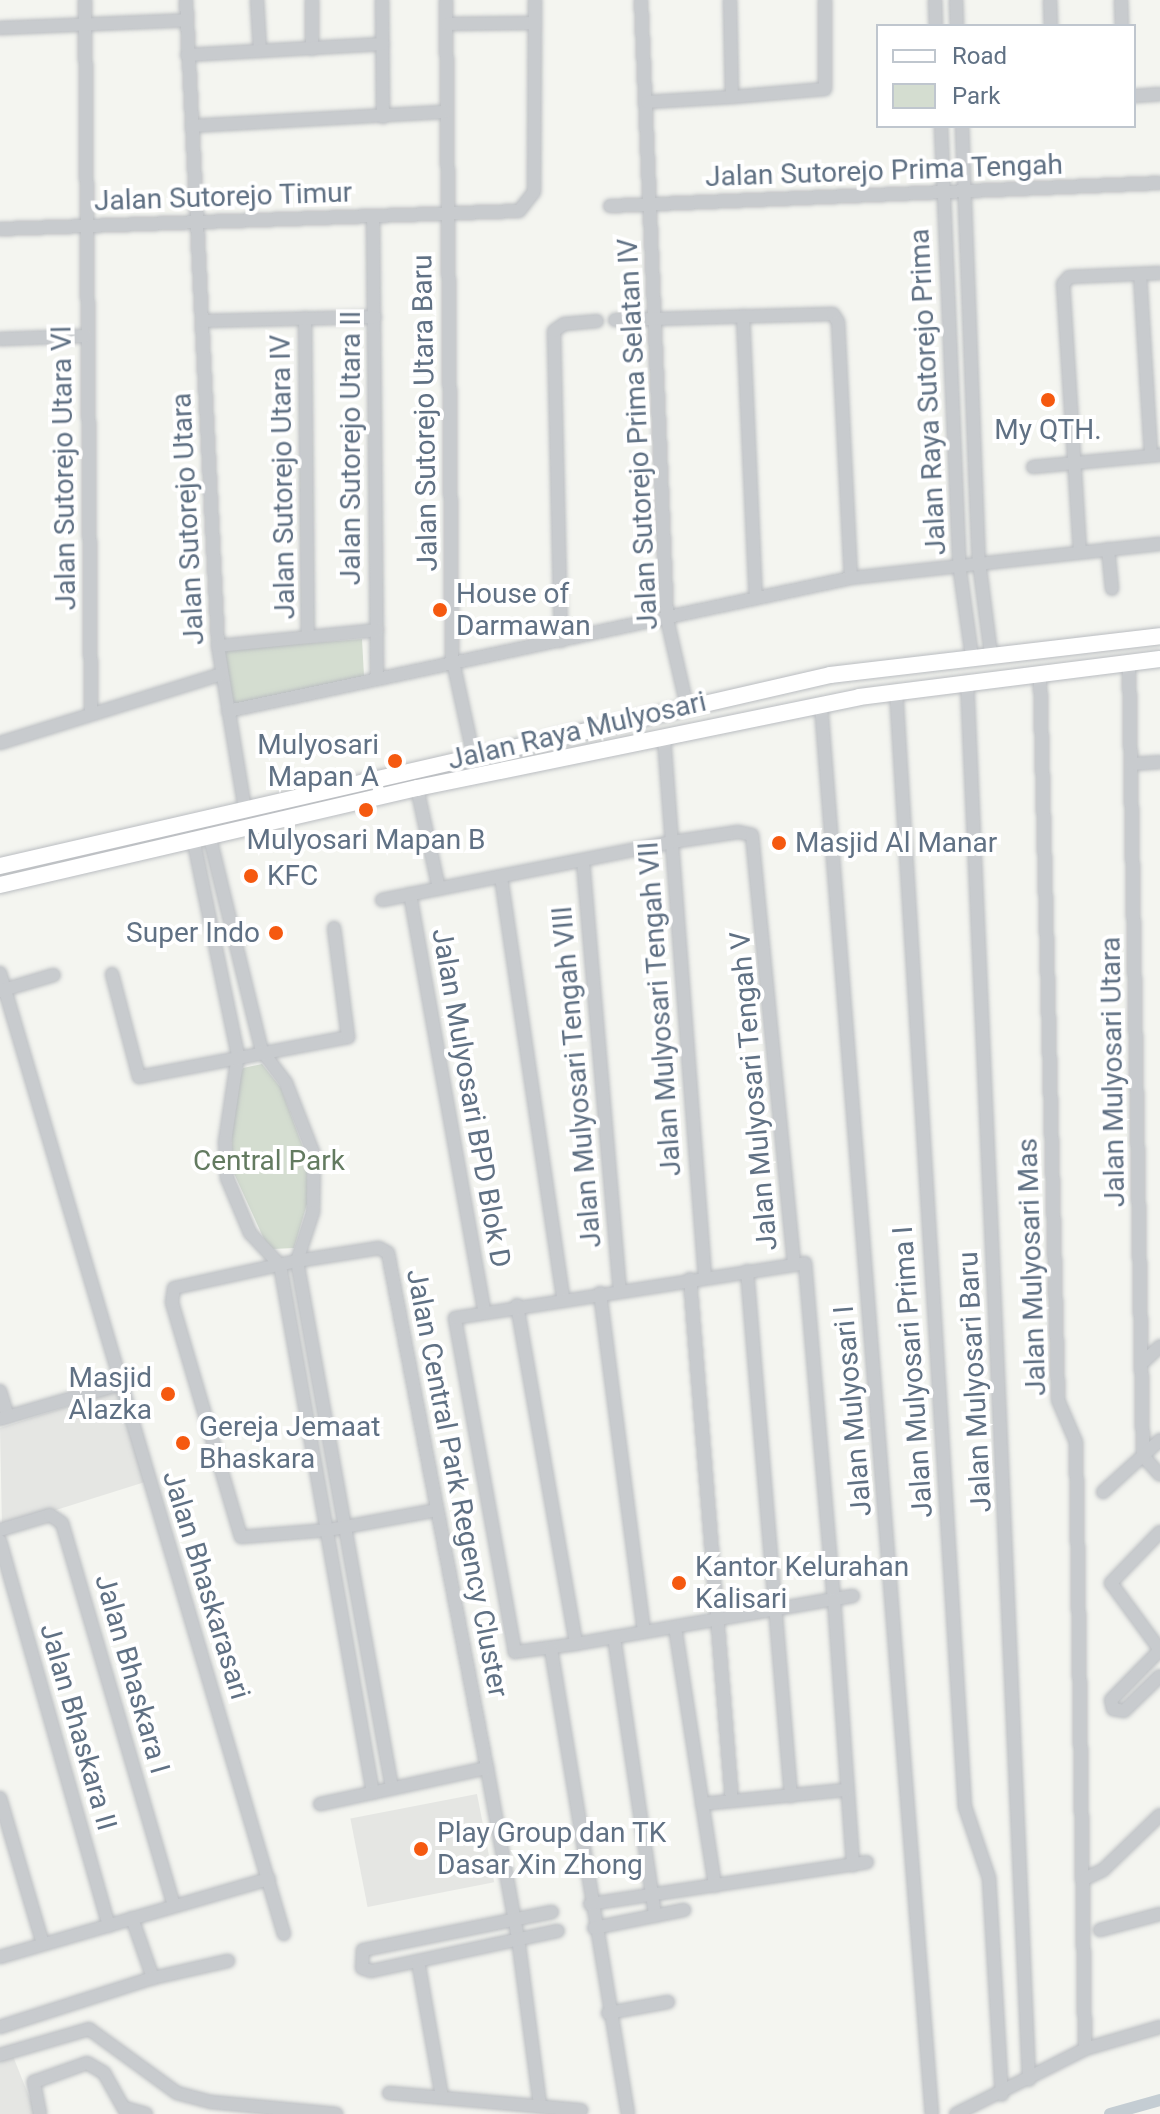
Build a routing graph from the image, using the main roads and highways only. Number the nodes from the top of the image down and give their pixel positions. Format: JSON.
{"nodes":[{"id":1,"x":1160,"y":636,"type":"edge"},
{"id":2,"x":1160,"y":659,"type":"edge"},
{"id":3,"x":793,"y":683,"type":"junction"},
{"id":4,"x":773,"y":687,"type":"junction"},
{"id":5,"x":799,"y":709,"type":"junction"},
{"id":6,"x":778,"y":713,"type":"junction"},
{"id":7,"x":445,"y":761,"type":"junction"},
{"id":8,"x":450,"y":781,"type":"junction"},
{"id":9,"x":0,"y":866,"type":"edge"},
{"id":10,"x":0,"y":885,"type":"edge"}],
"edges":[{"from":1,"to":3,"type":"main road","name":"Jalan Raya Mulyosari"},
{"from":2,"to":5,"type":"main road","name":"Jalan Raya Mulyosari"},
{"from":3,"to":4,"type":"main road","name":"Jalan Raya Mulyosari"},
{"from":3,"to":5,"type":"main road"},
{"from":4,"to":6,"type":"main road"},
{"from":4,"to":7,"type":"main road","name":"Jalan Raya Mulyosari"},
{"from":5,"to":6,"type":"main road","name":"Jalan Raya Mulyosari"},
{"from":6,"to":8,"type":"main road","name":"Jalan Raya Mulyosari"},
{"from":7,"to":8,"type":"main road"},
{"from":7,"to":9,"type":"main road","name":"Jalan Raya Mulyosari"},
{"from":8,"to":10,"type":"main road","name":"Jalan Raya Mulyosari"}]}
